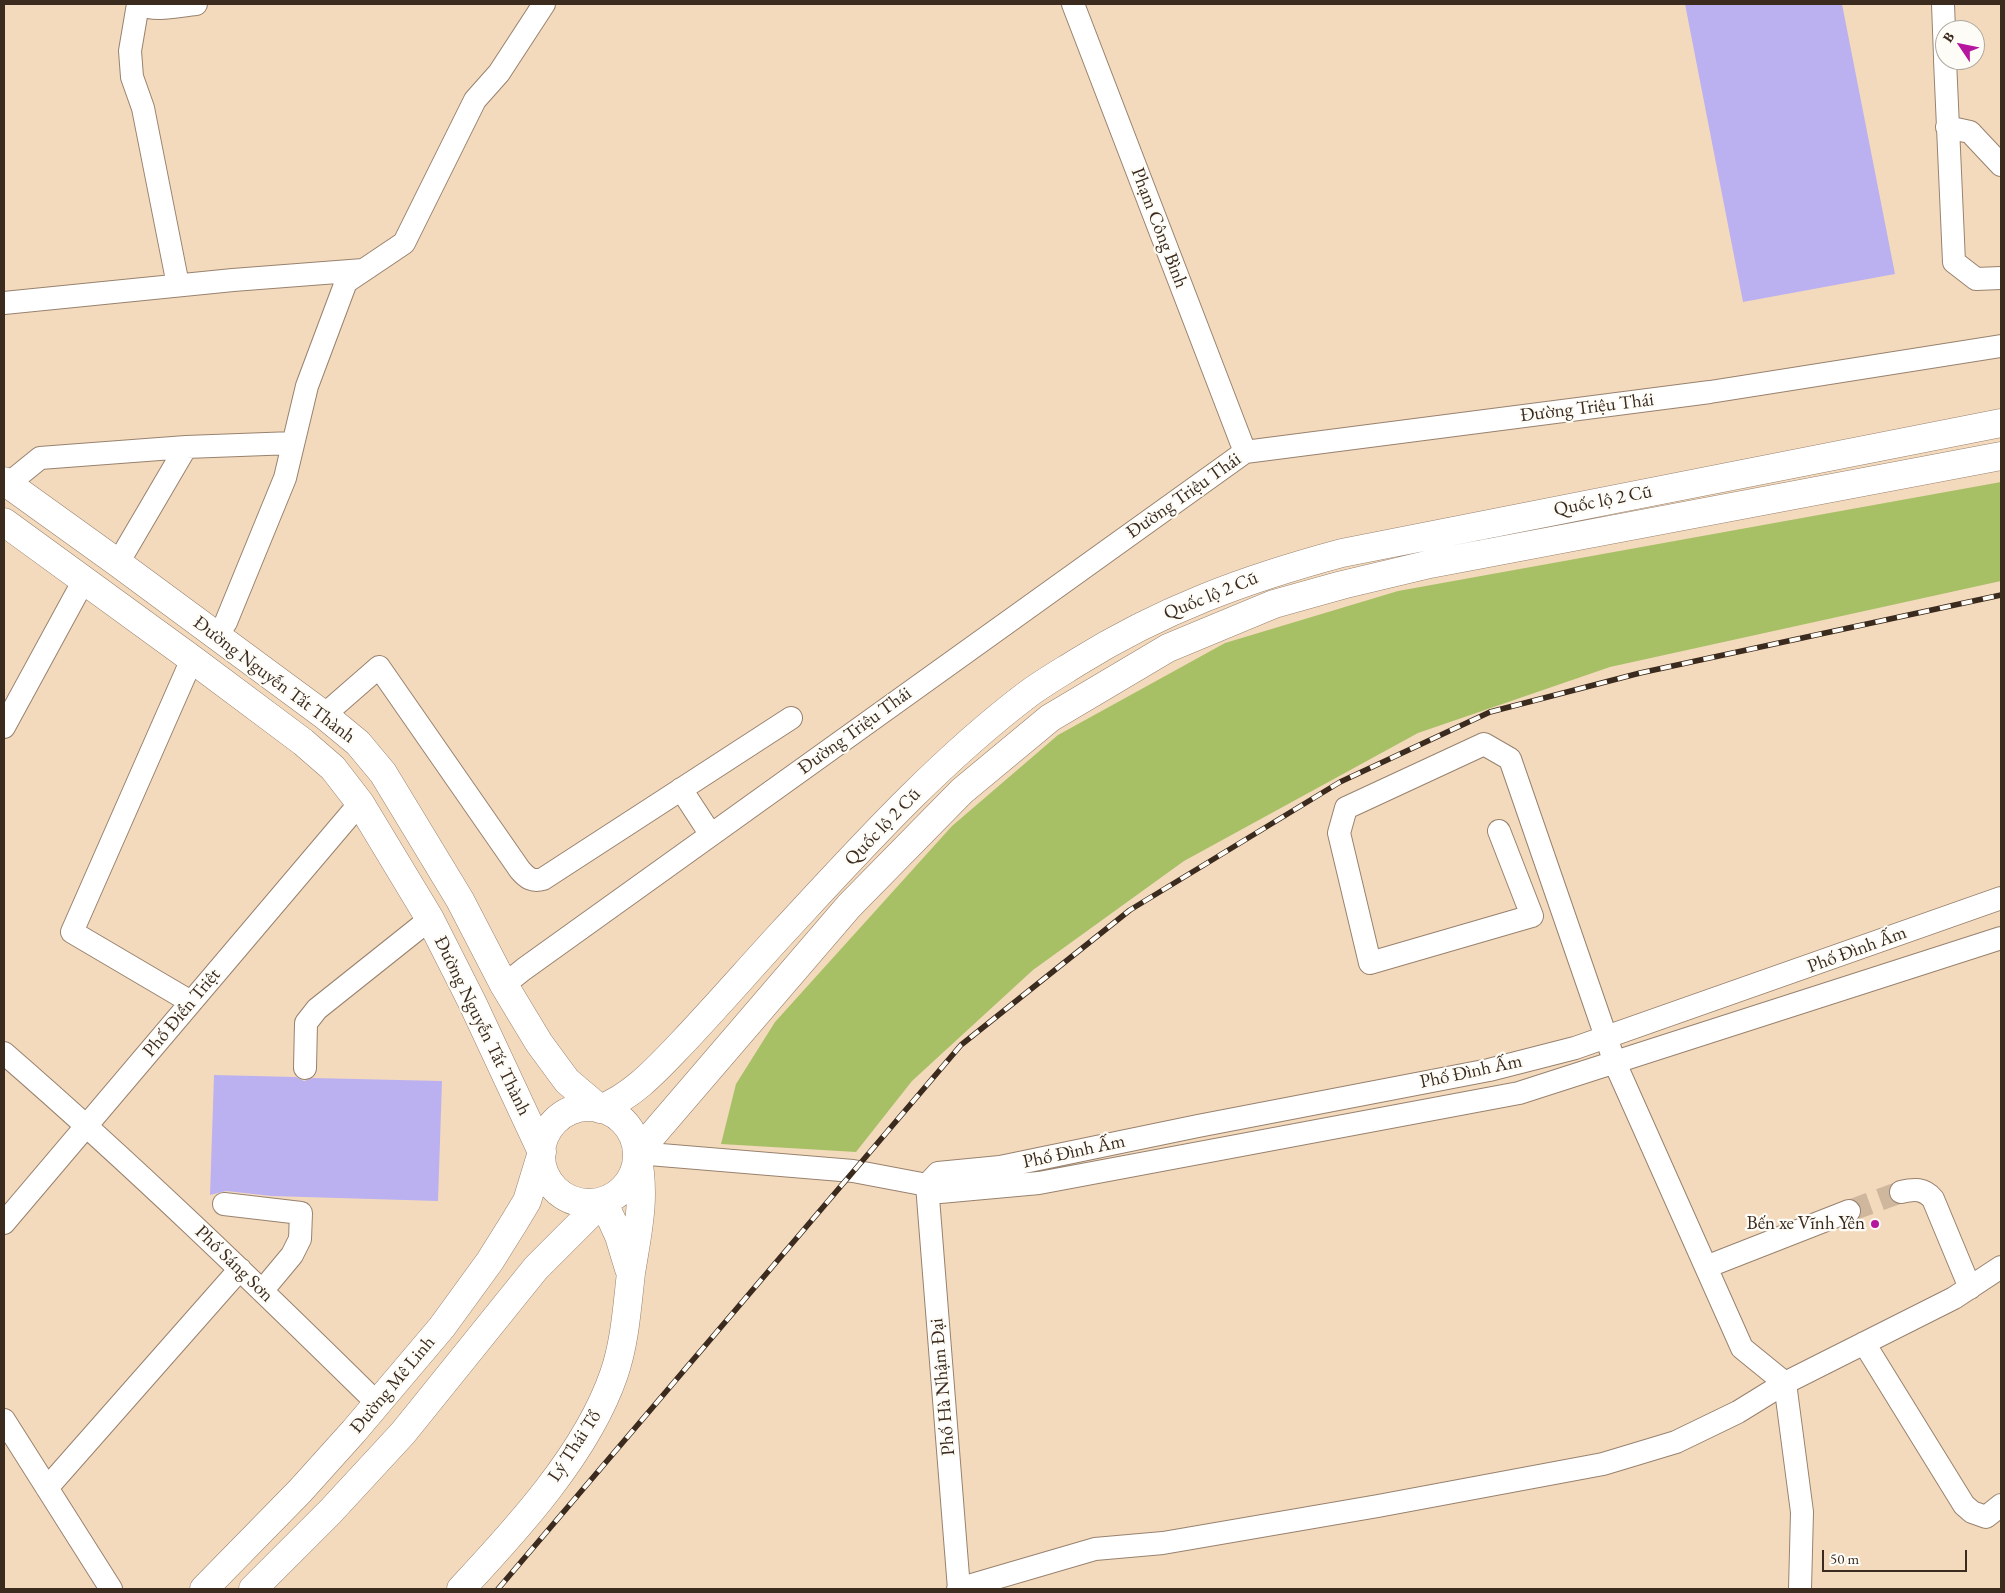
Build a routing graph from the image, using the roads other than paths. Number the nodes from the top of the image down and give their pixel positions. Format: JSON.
{"nodes":[{"id":1,"x":138,"y":4,"type":"edge"},
{"id":2,"x":196,"y":4,"type":"edge"},
{"id":3,"x":544,"y":4,"type":"edge"},
{"id":4,"x":1073,"y":4,"type":"edge"},
{"id":5,"x":1944,"y":4,"type":"edge"},
{"id":6,"x":1944,"y":20,"type":"edge"},
{"id":7,"x":1945,"y":70,"type":"edge"},
{"id":8,"x":1947,"y":128,"type":"junction"},
{"id":9,"x":2001,"y":165,"type":"edge"},
{"id":10,"x":364,"y":270,"type":"junction"},
{"id":11,"x":2001,"y":278,"type":"edge"},
{"id":12,"x":178,"y":285,"type":"junction"},
{"id":13,"x":4,"y":304,"type":"edge"},
{"id":14,"x":2001,"y":346,"type":"edge"},
{"id":15,"x":1999,"y":423,"type":"edge"},
{"id":16,"x":293,"y":443,"type":"junction"},
{"id":17,"x":186,"y":447,"type":"junction"},
{"id":18,"x":1245,"y":452,"type":"junction"},
{"id":19,"x":2001,"y":456,"type":"edge"},
{"id":20,"x":6,"y":483,"type":"edge"},
{"id":21,"x":4,"y":522,"type":"edge"},
{"id":22,"x":118,"y":563,"type":"junction"},
{"id":23,"x":84,"y":580,"type":"junction"},
{"id":24,"x":217,"y":636,"type":"junction"},
{"id":25,"x":192,"y":659,"type":"junction"},
{"id":26,"x":324,"y":715,"type":"junction"},
{"id":27,"x":791,"y":718,"type":"dead end"},
{"id":28,"x":4,"y":726,"type":"edge"},
{"id":29,"x":681,"y":789,"type":"junction"},
{"id":30,"x":360,"y":803,"type":"junction"},
{"id":31,"x":1499,"y":831,"type":"dead end"},
{"id":32,"x":711,"y":835,"type":"junction"},
{"id":33,"x":2001,"y":898,"type":"edge"},
{"id":34,"x":430,"y":919,"type":"junction"},
{"id":35,"x":2001,"y":938,"type":"edge"},
{"id":36,"x":504,"y":985,"type":"junction"},
{"id":37,"x":192,"y":1002,"type":"junction"},
{"id":38,"x":1605,"y":1038,"type":"junction"},
{"id":39,"x":4,"y":1053,"type":"edge"},
{"id":40,"x":1615,"y":1063,"type":"junction"},
{"id":41,"x":305,"y":1068,"type":"dead end"},
{"id":42,"x":600,"y":1109,"type":"junction"},
{"id":43,"x":87,"y":1125,"type":"junction"},
{"id":44,"x":542,"y":1152,"type":"junction"},
{"id":45,"x":637,"y":1153,"type":"junction"},
{"id":46,"x":927,"y":1185,"type":"junction"},
{"id":47,"x":1901,"y":1192,"type":"tunnel mouth"},
{"id":48,"x":602,"y":1201,"type":"junction"},
{"id":49,"x":224,"y":1204,"type":"dead end"},
{"id":50,"x":1849,"y":1211,"type":"tunnel mouth"},
{"id":51,"x":4,"y":1223,"type":"edge"},
{"id":52,"x":2001,"y":1267,"type":"edge"},
{"id":53,"x":1706,"y":1268,"type":"junction"},
{"id":54,"x":240,"y":1269,"type":"junction"},
{"id":55,"x":631,"y":1275,"type":"junction"},
{"id":56,"x":1970,"y":1288,"type":"junction"},
{"id":57,"x":262,"y":1291,"type":"junction"},
{"id":58,"x":1864,"y":1343,"type":"junction"},
{"id":59,"x":1784,"y":1383,"type":"junction"},
{"id":60,"x":378,"y":1404,"type":"junction"},
{"id":61,"x":4,"y":1420,"type":"edge"},
{"id":62,"x":47,"y":1488,"type":"junction"},
{"id":63,"x":2001,"y":1504,"type":"edge"},
{"id":64,"x":111,"y":1589,"type":"edge"},
{"id":65,"x":204,"y":1589,"type":"edge"},
{"id":66,"x":253,"y":1589,"type":"edge"},
{"id":67,"x":461,"y":1589,"type":"edge"},
{"id":68,"x":959,"y":1589,"type":"edge"},
{"id":69,"x":1800,"y":1589,"type":"edge"}],
"edges":[{"from":1,"to":2,"type":"street"},
{"from":1,"to":12,"type":"street"},
{"from":3,"to":10,"type":"street"},
{"from":4,"to":18,"type":"street","name":"Phạm Công Bình"},
{"from":5,"to":6,"type":"street"},
{"from":7,"to":8,"type":"street"},
{"from":8,"to":9,"type":"street"},
{"from":8,"to":11,"type":"street"},
{"from":10,"to":12,"type":"street"},
{"from":10,"to":16,"type":"street"},
{"from":12,"to":13,"type":"street"},
{"from":14,"to":18,"type":"street","name":"Đường Triệu Thái"},
{"from":15,"to":42,"type":"main road","name":"Quốc lộ 2 Cũ"},
{"from":16,"to":17,"type":"street"},
{"from":16,"to":24,"type":"street"},
{"from":17,"to":20,"type":"street"},
{"from":17,"to":22,"type":"street"},
{"from":18,"to":32,"type":"street","name":"Đường Triệu Thái"},
{"from":19,"to":45,"type":"main road","name":"Quốc lộ 2 Cũ"},
{"from":20,"to":22,"type":"main road","name":"Đường Nguyễn Tất Thành"},
{"from":21,"to":23,"type":"main road","name":"Đường Nguyễn Tất Thành"},
{"from":22,"to":24,"type":"main road","name":"Đường Nguyễn Tất Thành"},
{"from":23,"to":25,"type":"main road","name":"Đường Nguyễn Tất Thành"},
{"from":23,"to":28,"type":"street"},
{"from":24,"to":26,"type":"main road","name":"Đường Nguyễn Tất Thành"},
{"from":25,"to":30,"type":"main road","name":"Đường Nguyễn Tất Thành"},
{"from":25,"to":37,"type":"street"},
{"from":26,"to":29,"type":"street"},
{"from":26,"to":36,"type":"main road","name":"Đường Nguyễn Tất Thành"},
{"from":27,"to":29,"type":"street"},
{"from":29,"to":32,"type":"street"},
{"from":30,"to":34,"type":"main road","name":"Đường Nguyễn Tất Thành"},
{"from":30,"to":37,"type":"street","name":"Phố Điển Triệt"},
{"from":31,"to":38,"type":"street"},
{"from":32,"to":36,"type":"street","name":"Đường Triệu Thái"},
{"from":33,"to":38,"type":"street","name":"Phố Đình Ấm"},
{"from":34,"to":41,"type":"street"},
{"from":34,"to":44,"type":"main road","name":"Đường Nguyễn Tất Thành"},
{"from":35,"to":40,"type":"street","name":"Phố Đình Ấm"},
{"from":36,"to":42,"type":"main road","name":"Đường Nguyễn Tất Thành"},
{"from":37,"to":43,"type":"street","name":"Phố Điển Triệt"},
{"from":38,"to":40,"type":"street"},
{"from":38,"to":46,"type":"street","name":"Phố Đình Ấm"},
{"from":39,"to":43,"type":"street","name":"Phố Sáng Sơn"},
{"from":40,"to":46,"type":"street","name":"Phố Đình Ấm"},
{"from":40,"to":53,"type":"street"},
{"from":42,"to":44,"type":"main road"},
{"from":42,"to":45,"type":"main road"},
{"from":43,"to":51,"type":"street","name":"Phố Điển Triệt"},
{"from":43,"to":54,"type":"street","name":"Phố Sáng Sơn"},
{"from":44,"to":48,"type":"main road"},
{"from":44,"to":60,"type":"main road","name":"Đường Mê Linh"},
{"from":45,"to":46,"type":"street","name":"Phố Đình Ấm"},
{"from":45,"to":48,"type":"main road"},
{"from":45,"to":55,"type":"main road","name":"Lý Thái Tổ"},
{"from":46,"to":68,"type":"street","name":"Phố Hà Nhậm Đại"},
{"from":47,"to":56,"type":"street"},
{"from":48,"to":55,"type":"main road","name":"Lý Thái Tổ"},
{"from":48,"to":66,"type":"main road","name":"Đường Mê Linh"},
{"from":49,"to":57,"type":"street"},
{"from":50,"to":53,"type":"street"},
{"from":52,"to":56,"type":"street"},
{"from":53,"to":59,"type":"street"},
{"from":54,"to":57,"type":"street","name":"Phố Sáng Sơn"},
{"from":54,"to":62,"type":"street"},
{"from":55,"to":67,"type":"main road","name":"Lý Thái Tổ"},
{"from":56,"to":58,"type":"street"},
{"from":57,"to":60,"type":"street","name":"Phố Sáng Sơn"},
{"from":58,"to":59,"type":"street"},
{"from":58,"to":63,"type":"street"},
{"from":59,"to":68,"type":"street"},
{"from":59,"to":69,"type":"street"},
{"from":60,"to":65,"type":"main road","name":"Đường Mê Linh"},
{"from":61,"to":62,"type":"street"},
{"from":62,"to":64,"type":"street"}]}
